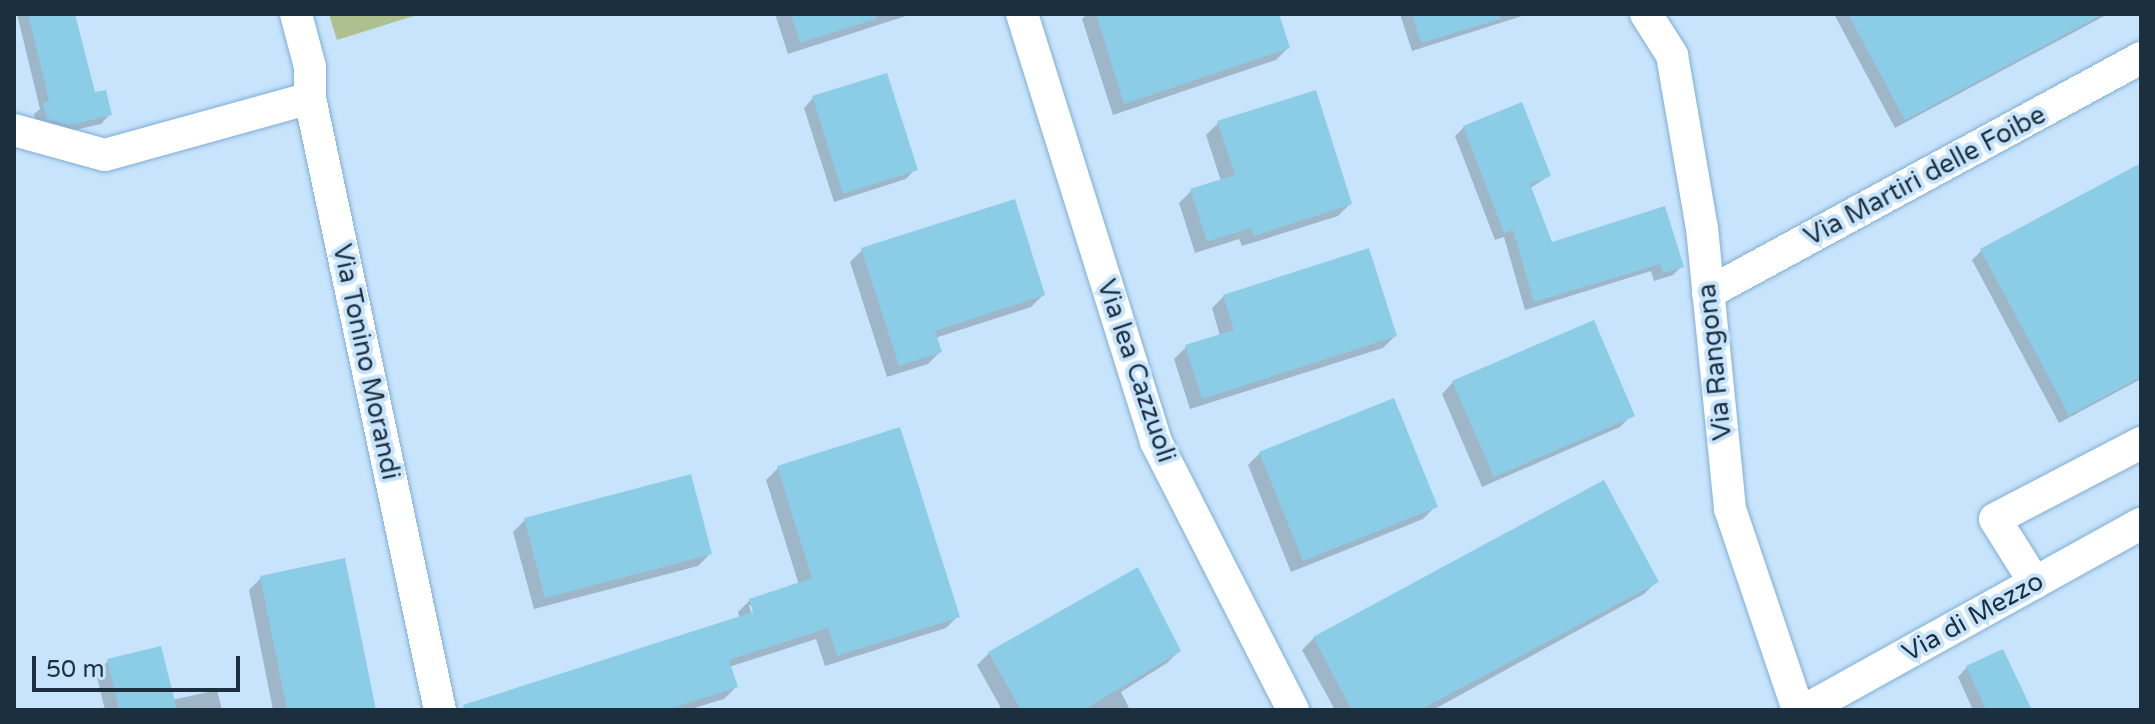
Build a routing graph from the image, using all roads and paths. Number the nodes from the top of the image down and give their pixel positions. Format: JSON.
{"nodes":[{"id":1,"x":296,"y":14,"type":"edge"},
{"id":2,"x":1022,"y":14,"type":"edge"},
{"id":3,"x":1646,"y":14,"type":"edge"},
{"id":4,"x":2141,"y":58,"type":"edge"},
{"id":5,"x":310,"y":98,"type":"junction"},
{"id":6,"x":14,"y":130,"type":"edge"},
{"id":7,"x":1708,"y":293,"type":"junction"},
{"id":8,"x":2141,"y":443,"type":"edge"},
{"id":9,"x":2141,"y":524,"type":"edge"},
{"id":10,"x":2035,"y":583,"type":"junction"},
{"id":11,"x":440,"y":710,"type":"edge"},
{"id":12,"x":1293,"y":710,"type":"edge"},
{"id":13,"x":1798,"y":710,"type":"edge"},
{"id":14,"x":1805,"y":710,"type":"edge"}],
"edges":[{"from":1,"to":5,"type":"street","name":"Via Tonino Morandi"},
{"from":2,"to":12,"type":"street","name":"Via lea Cazzuoli"},
{"from":3,"to":7,"type":"street","name":"Via Rangona"},
{"from":4,"to":7,"type":"street","name":"Via Martiri delle Foibe"},
{"from":5,"to":6,"type":"street"},
{"from":5,"to":11,"type":"street","name":"Via Tonino Morandi"},
{"from":7,"to":13,"type":"street","name":"Via Rangona"},
{"from":8,"to":10,"type":"street"},
{"from":9,"to":10,"type":"street","name":"Via di Mezzo"},
{"from":10,"to":14,"type":"street","name":"Via di Mezzo"}]}
